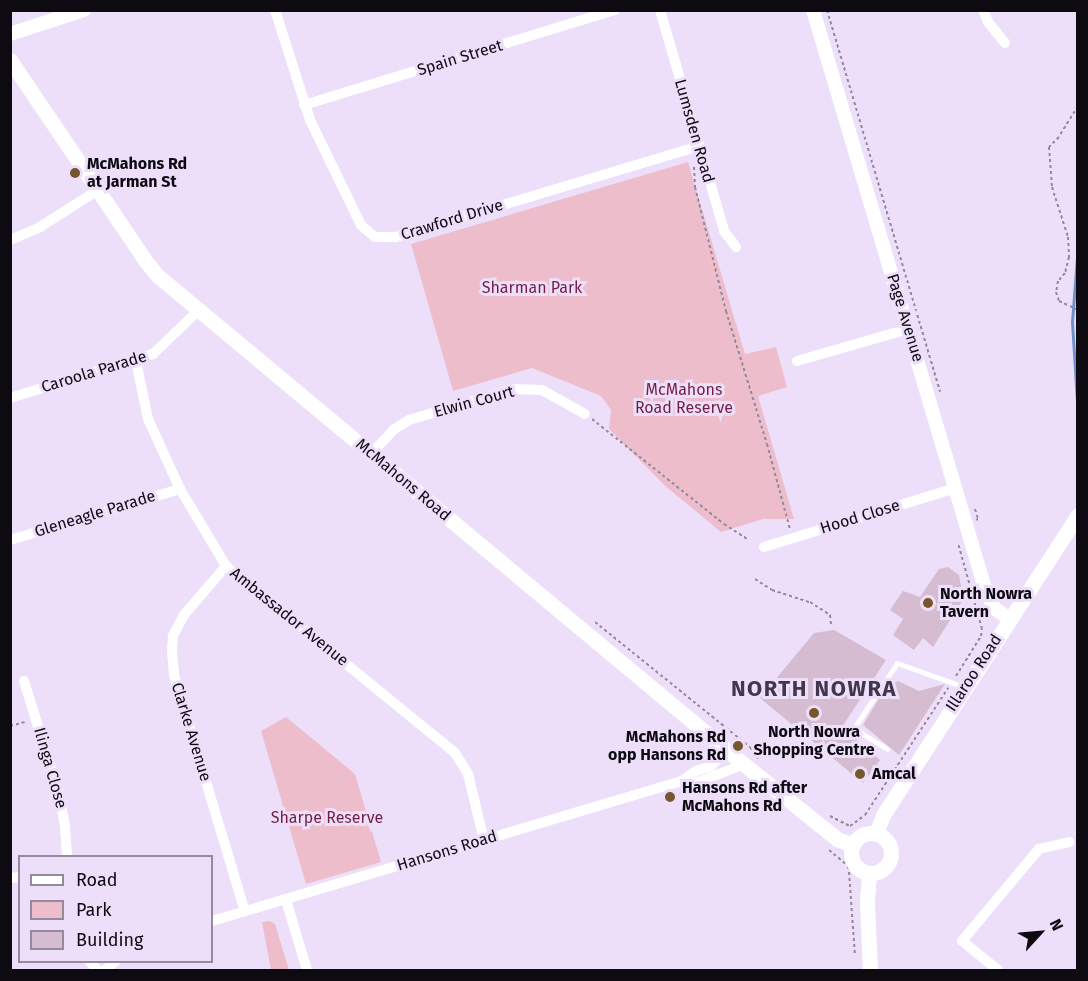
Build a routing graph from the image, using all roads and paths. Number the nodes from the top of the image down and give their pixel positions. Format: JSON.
{"nodes":[{"id":1,"x":84,"y":10,"type":"edge"},
{"id":2,"x":275,"y":10,"type":"edge"},
{"id":3,"x":615,"y":10,"type":"edge"},
{"id":4,"x":660,"y":10,"type":"edge"},
{"id":5,"x":813,"y":10,"type":"edge"},
{"id":6,"x":827,"y":10,"type":"edge"},
{"id":7,"x":983,"y":10,"type":"edge"},
{"id":8,"x":10,"y":34,"type":"edge"},
{"id":9,"x":1005,"y":43,"type":"dead end"},
{"id":10,"x":10,"y":60,"type":"edge"},
{"id":11,"x":304,"y":105,"type":"junction"},
{"id":12,"x":1077,"y":106,"type":"edge"},
{"id":13,"x":699,"y":148,"type":"junction"},
{"id":14,"x":98,"y":190,"type":"junction"},
{"id":15,"x":10,"y":240,"type":"edge"},
{"id":16,"x":736,"y":247,"type":"dead end"},
{"id":17,"x":1077,"y":310,"type":"edge"},
{"id":18,"x":198,"y":311,"type":"junction"},
{"id":19,"x":908,"y":329,"type":"junction"},
{"id":20,"x":136,"y":361,"type":"junction"},
{"id":21,"x":797,"y":361,"type":"dead end"},
{"id":22,"x":10,"y":398,"type":"edge"},
{"id":23,"x":943,"y":401,"type":"dead end"},
{"id":24,"x":585,"y":414,"type":"joint"},
{"id":25,"x":371,"y":454,"type":"junction"},
{"id":26,"x":956,"y":488,"type":"junction"},
{"id":27,"x":180,"y":489,"type":"junction"},
{"id":28,"x":975,"y":508,"type":"dead end"},
{"id":29,"x":1077,"y":516,"type":"edge"},
{"id":30,"x":978,"y":519,"type":"dead end"},
{"id":31,"x":792,"y":538,"type":"junction"},
{"id":32,"x":747,"y":539,"type":"dead end"},
{"id":33,"x":10,"y":540,"type":"edge"},
{"id":34,"x":764,"y":547,"type":"dead end"},
{"id":35,"x":226,"y":566,"type":"junction"},
{"id":36,"x":755,"y":579,"type":"dead end"},
{"id":37,"x":1009,"y":619,"type":"junction"},
{"id":38,"x":595,"y":622,"type":"dead end"},
{"id":39,"x":831,"y":624,"type":"dead end"},
{"id":40,"x":24,"y":681,"type":"dead end"},
{"id":41,"x":965,"y":687,"type":"junction"},
{"id":42,"x":36,"y":719,"type":"junction"},
{"id":43,"x":10,"y":726,"type":"edge"},
{"id":44,"x":887,"y":749,"type":"dead end"},
{"id":45,"x":728,"y":750,"type":"junction"},
{"id":46,"x":741,"y":762,"type":"junction"},
{"id":47,"x":764,"y":763,"type":"dead end"},
{"id":48,"x":682,"y":781,"type":"junction"},
{"id":49,"x":830,"y":815,"type":"dead end"},
{"id":50,"x":845,"y":825,"type":"dead end"},
{"id":51,"x":876,"y":834,"type":"junction"},
{"id":52,"x":484,"y":840,"type":"junction"},
{"id":53,"x":1069,"y":842,"type":"dead end"},
{"id":54,"x":853,"y":845,"type":"junction"},
{"id":55,"x":67,"y":855,"type":"edge"},
{"id":56,"x":836,"y":857,"type":"dead end"},
{"id":57,"x":869,"y":873,"type":"junction"},
{"id":58,"x":286,"y":900,"type":"junction"},
{"id":59,"x":245,"y":911,"type":"junction"},
{"id":60,"x":213,"y":921,"type":"edge"},
{"id":61,"x":856,"y":960,"type":"dead end"},
{"id":62,"x":307,"y":970,"type":"edge"},
{"id":63,"x":870,"y":970,"type":"edge"},
{"id":64,"x":998,"y":970,"type":"edge"}],
"edges":[{"from":1,"to":8,"type":"street"},
{"from":2,"to":11,"type":"street","name":"Crawford Drive"},
{"from":3,"to":11,"type":"street","name":"Spain Street"},
{"from":4,"to":13,"type":"street","name":"Lumsden Road"},
{"from":5,"to":19,"type":"street","name":"Page Avenue"},
{"from":6,"to":23,"type":"path"},
{"from":7,"to":9,"type":"street"},
{"from":10,"to":14,"type":"main road","name":"McMahons Road"},
{"from":11,"to":13,"type":"street","name":"Crawford Drive"},
{"from":12,"to":17,"type":"path"},
{"from":13,"to":16,"type":"street","name":"Lumsden Road"},
{"from":13,"to":31,"type":"path"},
{"from":14,"to":15,"type":"street"},
{"from":14,"to":18,"type":"main road","name":"McMahons Road"},
{"from":18,"to":20,"type":"street","name":"Caroola Parade"},
{"from":18,"to":25,"type":"main road","name":"McMahons Road"},
{"from":19,"to":21,"type":"street"},
{"from":19,"to":26,"type":"street","name":"Page Avenue"},
{"from":20,"to":22,"type":"street","name":"Caroola Parade"},
{"from":20,"to":27,"type":"street","name":"Ambassador Avenue"},
{"from":24,"to":25,"type":"street","name":"Elwin Court"},
{"from":24,"to":32,"type":"path"},
{"from":25,"to":45,"type":"main road","name":"McMahons Road"},
{"from":26,"to":31,"type":"street","name":"Hood Close"},
{"from":26,"to":37,"type":"street","name":"Page Avenue"},
{"from":27,"to":33,"type":"street","name":"Gleneagle Parade"},
{"from":27,"to":35,"type":"street","name":"Ambassador Avenue"},
{"from":28,"to":30,"type":"path"},
{"from":29,"to":37,"type":"main road","name":"Illaroo Road"},
{"from":31,"to":34,"type":"street","name":"Hood Close"},
{"from":35,"to":52,"type":"street","name":"Ambassador Avenue"},
{"from":35,"to":59,"type":"street","name":"Clarke Avenue"},
{"from":36,"to":39,"type":"path"},
{"from":37,"to":41,"type":"main road","name":"Illaroo Road"},
{"from":38,"to":47,"type":"path"},
{"from":40,"to":42,"type":"street","name":"Ilinga Close"},
{"from":41,"to":44,"type":"lane"},
{"from":41,"to":51,"type":"main road","name":"Illaroo Road"},
{"from":42,"to":43,"type":"path"},
{"from":42,"to":55,"type":"street","name":"Ilinga Close"},
{"from":45,"to":46,"type":"main road","name":"McMahons Road"},
{"from":45,"to":48,"type":"street","name":"Hansons Road"},
{"from":46,"to":48,"type":"street","name":"Hansons Road"},
{"from":46,"to":54,"type":"main road","name":"McMahons Road"},
{"from":48,"to":52,"type":"street","name":"Hansons Road"},
{"from":49,"to":50,"type":"path"},
{"from":51,"to":54,"type":"main road"},
{"from":51,"to":57,"type":"main road"},
{"from":52,"to":58,"type":"street","name":"Hansons Road"},
{"from":53,"to":64,"type":"street"},
{"from":54,"to":57,"type":"main road"},
{"from":56,"to":61,"type":"path"},
{"from":57,"to":63,"type":"main road"},
{"from":58,"to":59,"type":"street","name":"Hansons Road"},
{"from":58,"to":62,"type":"street"},
{"from":59,"to":60,"type":"street","name":"Hansons Road"}]}
